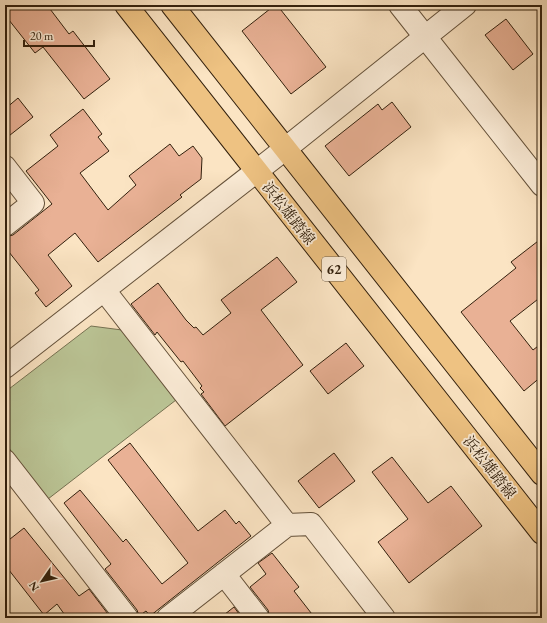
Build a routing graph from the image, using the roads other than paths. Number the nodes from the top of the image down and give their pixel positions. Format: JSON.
{"nodes":[{"id":1,"x":126,"y":5,"type":"edge"},
{"id":2,"x":172,"y":5,"type":"edge"},
{"id":3,"x":400,"y":5,"type":"edge"},
{"id":4,"x":465,"y":5,"type":"edge"},
{"id":5,"x":425,"y":37,"type":"junction"},
{"id":6,"x":285,"y":149,"type":"junction"},
{"id":7,"x":5,"y":167,"type":"edge"},
{"id":8,"x":257,"y":172,"type":"junction"},
{"id":9,"x":542,"y":186,"type":"edge"},
{"id":10,"x":5,"y":225,"type":"edge"},
{"id":11,"x":104,"y":290,"type":"junction"},
{"id":12,"x":5,"y":367,"type":"edge"},
{"id":13,"x":5,"y":461,"type":"edge"},
{"id":14,"x":542,"y":474,"type":"edge"},
{"id":15,"x":287,"y":525,"type":"junction"},
{"id":16,"x":542,"y":533,"type":"edge"},
{"id":17,"x":224,"y":574,"type":"junction"},
{"id":18,"x":127,"y":618,"type":"edge"},
{"id":19,"x":168,"y":618,"type":"edge"},
{"id":20,"x":258,"y":618,"type":"edge"},
{"id":21,"x":384,"y":618,"type":"edge"}],
"edges":[{"from":1,"to":8,"type":"main road","name":"浜松雄踏線","number":"62"},
{"from":2,"to":6,"type":"main road","number":"62"},
{"from":3,"to":5,"type":"street"},
{"from":4,"to":5,"type":"street"},
{"from":5,"to":6,"type":"street"},
{"from":5,"to":9,"type":"street"},
{"from":6,"to":8,"type":"street"},
{"from":6,"to":14,"type":"main road","number":"62"},
{"from":7,"to":10,"type":"street"},
{"from":8,"to":11,"type":"street"},
{"from":8,"to":16,"type":"main road","name":"浜松雄踏線","number":"62"},
{"from":11,"to":12,"type":"street"},
{"from":11,"to":15,"type":"street"},
{"from":13,"to":18,"type":"street"},
{"from":15,"to":17,"type":"street"},
{"from":15,"to":21,"type":"street"},
{"from":17,"to":19,"type":"street"},
{"from":17,"to":20,"type":"street"}]}
